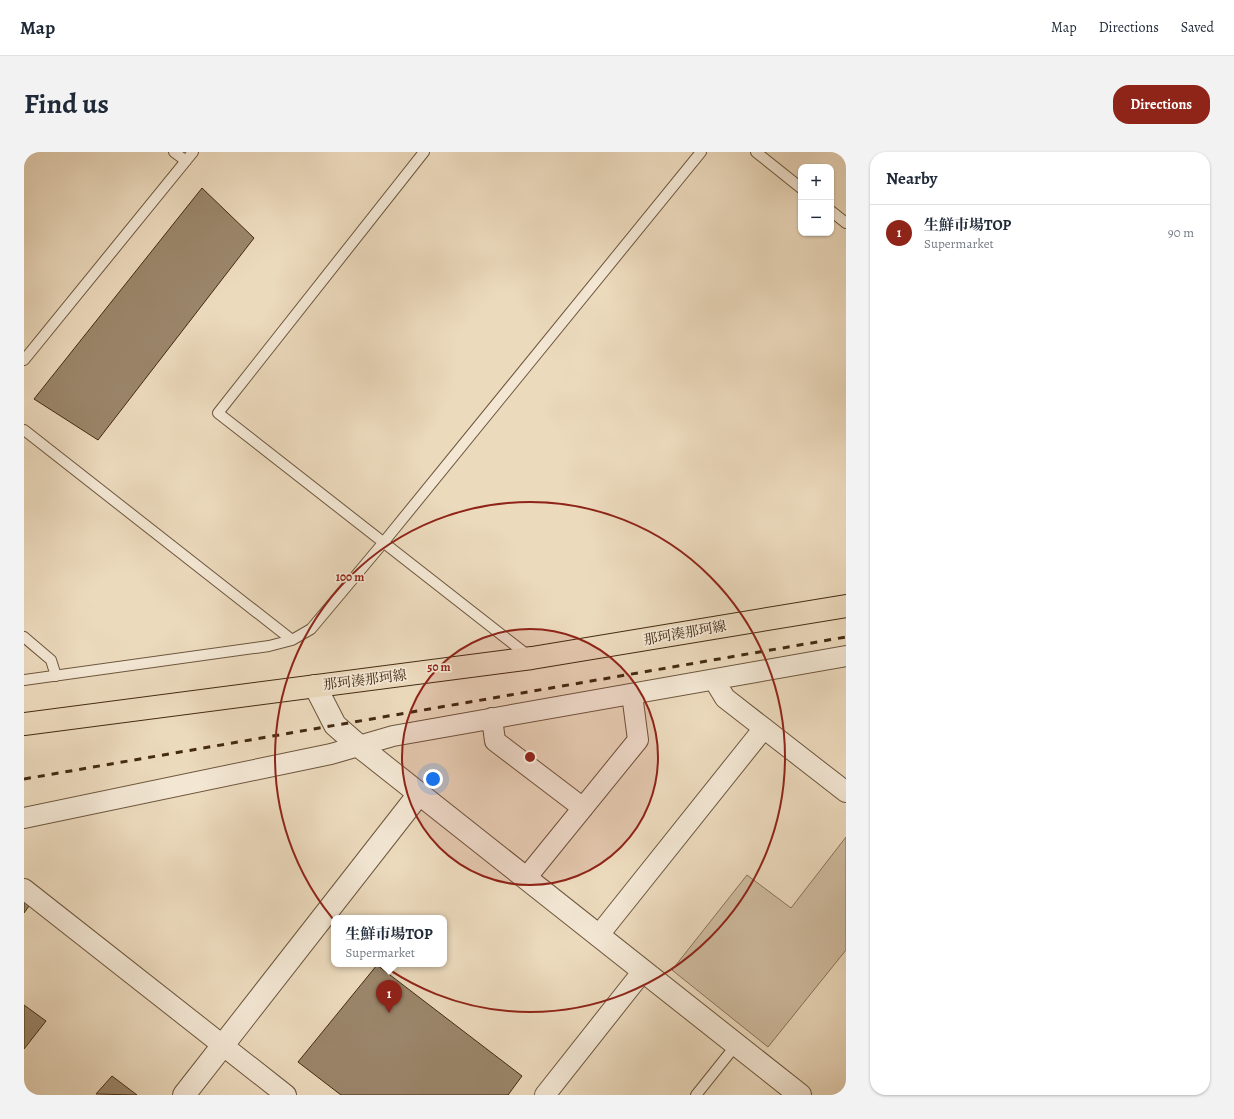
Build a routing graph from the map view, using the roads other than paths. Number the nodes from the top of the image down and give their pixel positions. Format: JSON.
{"nodes":[{"id":1,"x":174,"y":152,"type":"edge"},
{"id":2,"x":193,"y":152,"type":"edge"},
{"id":3,"x":424,"y":152,"type":"edge"},
{"id":4,"x":700,"y":152,"type":"edge"},
{"id":5,"x":756,"y":152,"type":"edge"},
{"id":6,"x":186,"y":161,"type":"junction"},
{"id":7,"x":798,"y":186,"type":"edge"},
{"id":8,"x":834,"y":213,"type":"edge"},
{"id":9,"x":846,"y":223,"type":"edge"},
{"id":10,"x":24,"y":360,"type":"edge"},
{"id":11,"x":24,"y":430,"type":"edge"},
{"id":12,"x":383,"y":543,"type":"junction"},
{"id":13,"x":846,"y":606,"type":"edge"},
{"id":14,"x":24,"y":637,"type":"edge"},
{"id":15,"x":292,"y":640,"type":"junction"},
{"id":16,"x":846,"y":656,"type":"edge"},
{"id":17,"x":532,"y":658,"type":"junction"},
{"id":18,"x":56,"y":676,"type":"junction"},
{"id":19,"x":24,"y":680,"type":"edge"},
{"id":20,"x":714,"y":680,"type":"junction"},
{"id":21,"x":315,"y":686,"type":"junction"},
{"id":22,"x":632,"y":694,"type":"junction"},
{"id":23,"x":492,"y":718,"type":"junction"},
{"id":24,"x":24,"y":724,"type":"edge"},
{"id":25,"x":764,"y":728,"type":"junction"},
{"id":26,"x":359,"y":746,"type":"junction"},
{"id":27,"x":842,"y":783,"type":"edge"},
{"id":28,"x":419,"y":794,"type":"junction"},
{"id":29,"x":583,"y":808,"type":"junction"},
{"id":30,"x":24,"y":818,"type":"edge"},
{"id":31,"x":526,"y":878,"type":"junction"},
{"id":32,"x":24,"y":889,"type":"edge"},
{"id":33,"x":598,"y":936,"type":"junction"},
{"id":34,"x":643,"y":971,"type":"junction"},
{"id":35,"x":224,"y":1045,"type":"junction"},
{"id":36,"x":736,"y":1045,"type":"junction"},
{"id":37,"x":184,"y":1095,"type":"edge"},
{"id":38,"x":286,"y":1095,"type":"edge"},
{"id":39,"x":545,"y":1095,"type":"edge"},
{"id":40,"x":696,"y":1095,"type":"edge"},
{"id":41,"x":800,"y":1095,"type":"edge"}],
"edges":[{"from":1,"to":6,"type":"lane"},
{"from":2,"to":6,"type":"lane"},
{"from":3,"to":12,"type":"lane"},
{"from":4,"to":12,"type":"lane"},
{"from":5,"to":7,"type":"lane"},
{"from":6,"to":10,"type":"lane"},
{"from":8,"to":9,"type":"lane"},
{"from":11,"to":15,"type":"lane"},
{"from":12,"to":15,"type":"lane"},
{"from":12,"to":17,"type":"lane"},
{"from":13,"to":17,"type":"main road","name":"那珂湊那珂線"},
{"from":14,"to":18,"type":"lane"},
{"from":15,"to":18,"type":"lane"},
{"from":16,"to":20,"type":"street"},
{"from":17,"to":21,"type":"main road","name":"那珂湊那珂線"},
{"from":18,"to":19,"type":"lane"},
{"from":20,"to":22,"type":"street"},
{"from":20,"to":25,"type":"street"},
{"from":21,"to":24,"type":"main road","name":"那珂湊那珂線"},
{"from":21,"to":26,"type":"street"},
{"from":22,"to":23,"type":"street"},
{"from":22,"to":29,"type":"street"},
{"from":23,"to":26,"type":"street"},
{"from":23,"to":29,"type":"street"},
{"from":25,"to":27,"type":"street"},
{"from":25,"to":33,"type":"street"},
{"from":26,"to":28,"type":"street"},
{"from":26,"to":30,"type":"street"},
{"from":28,"to":31,"type":"street"},
{"from":28,"to":35,"type":"street"},
{"from":29,"to":31,"type":"street"},
{"from":31,"to":33,"type":"street"},
{"from":32,"to":35,"type":"street"},
{"from":33,"to":34,"type":"street"},
{"from":34,"to":36,"type":"street"},
{"from":34,"to":39,"type":"street"},
{"from":35,"to":37,"type":"street"},
{"from":35,"to":38,"type":"street"},
{"from":36,"to":40,"type":"lane"},
{"from":36,"to":41,"type":"street"}]}
